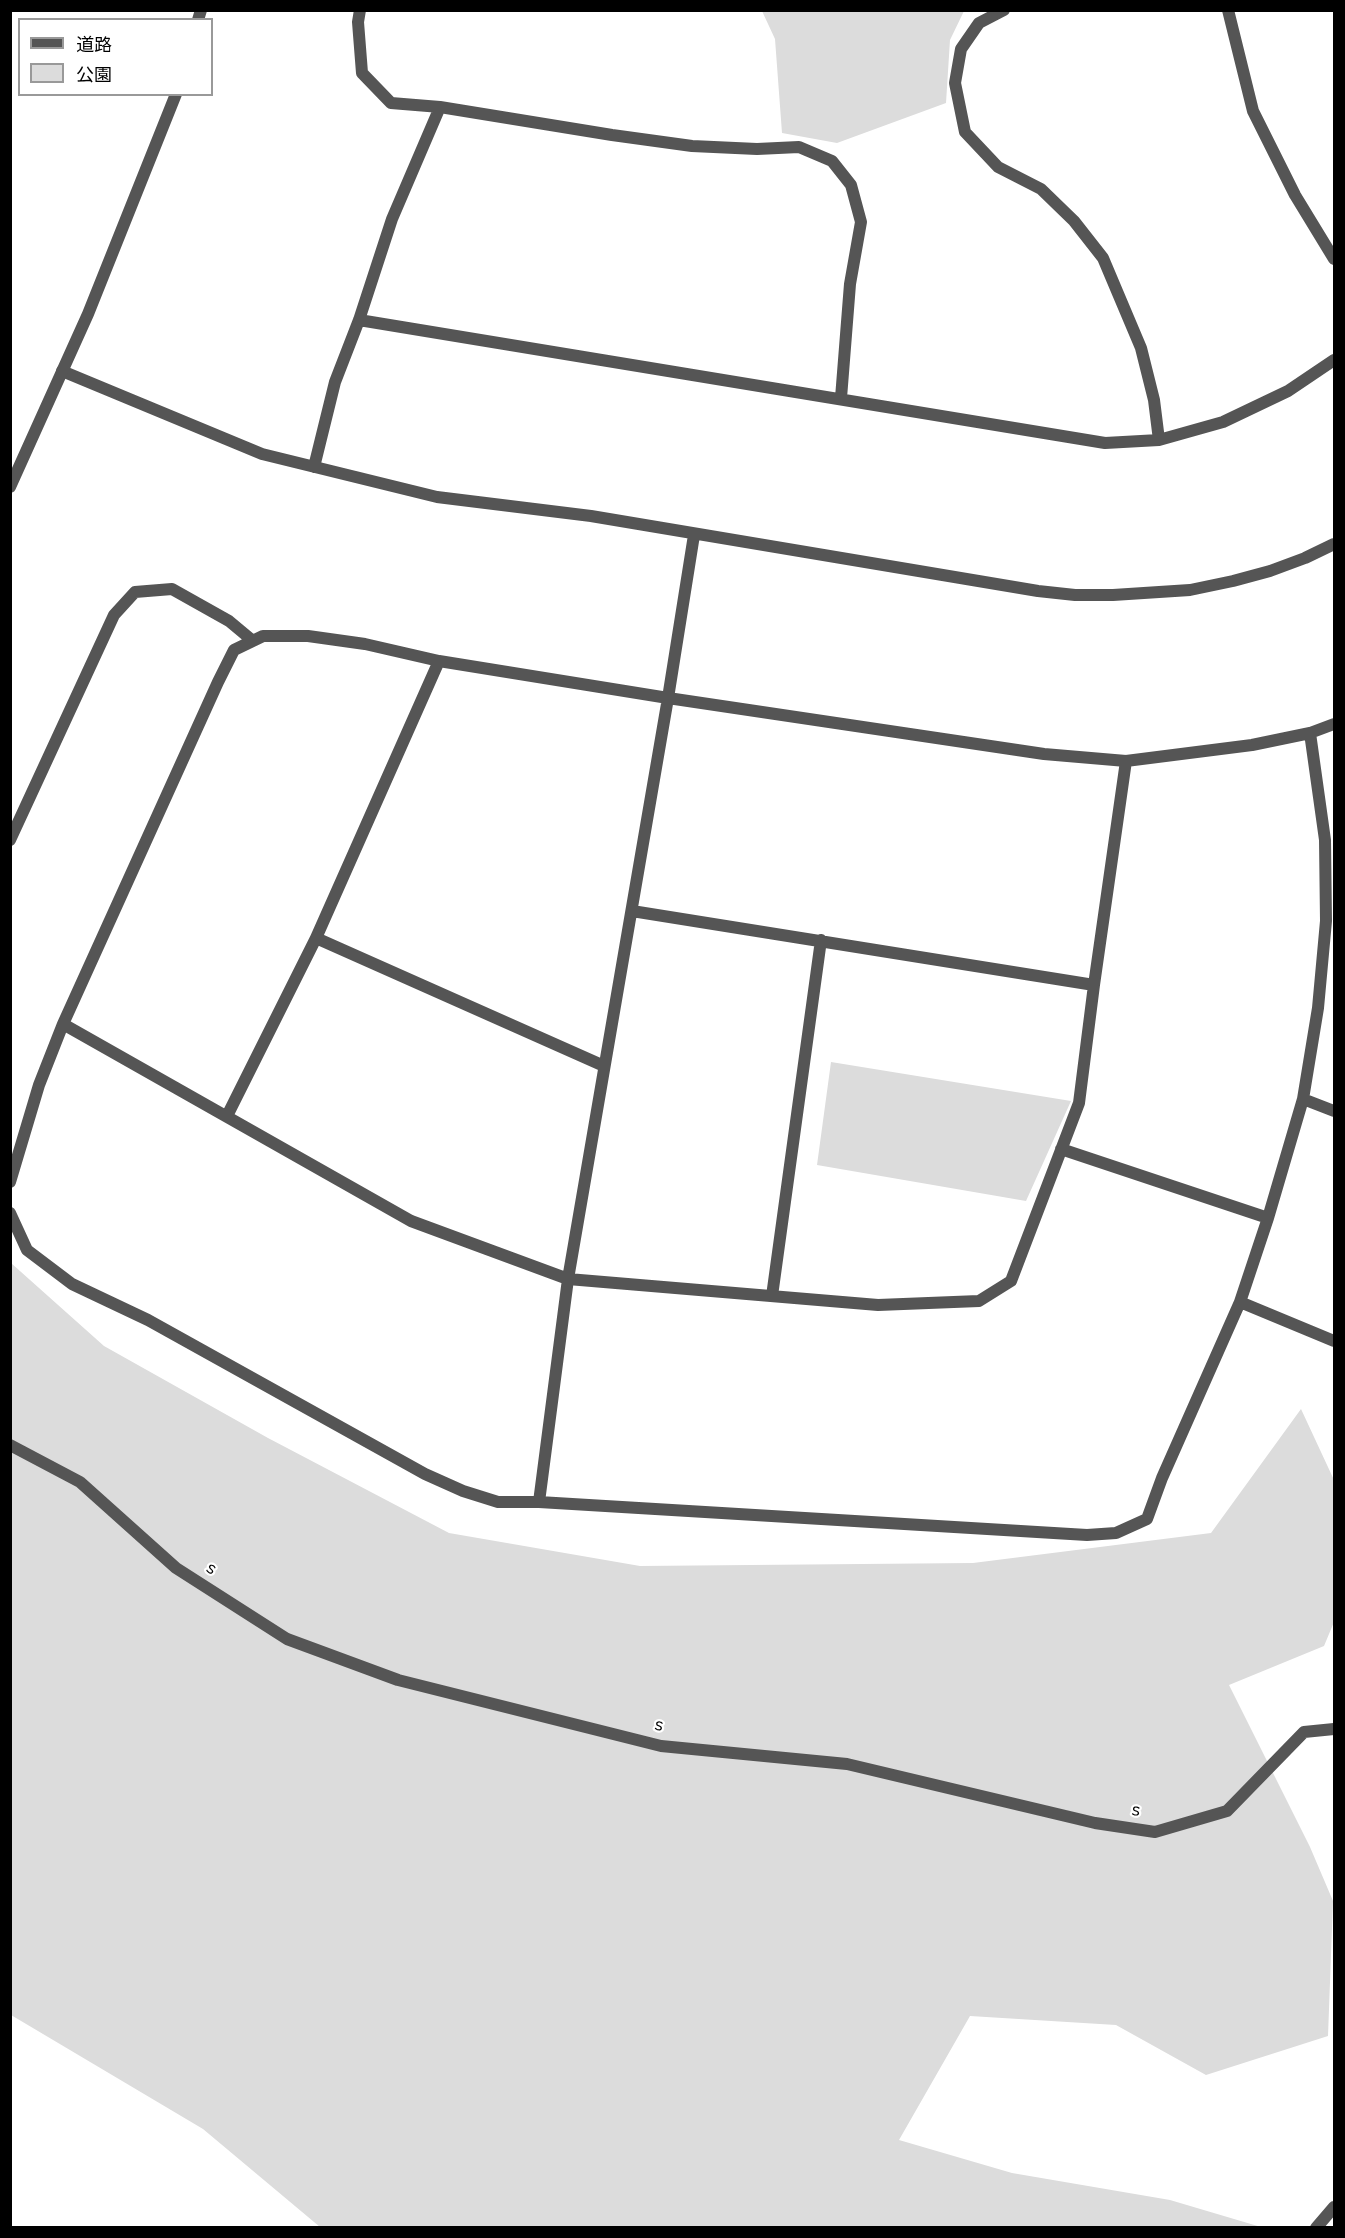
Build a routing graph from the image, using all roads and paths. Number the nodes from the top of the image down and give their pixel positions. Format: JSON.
{"nodes":[{"id":1,"x":360,"y":10,"type":"edge"},
{"id":2,"x":1004,"y":10,"type":"edge"},
{"id":3,"x":1228,"y":10,"type":"edge"},
{"id":4,"x":175,"y":96,"type":"edge"},
{"id":5,"x":440,"y":107,"type":"junction"},
{"id":6,"x":1335,"y":259,"type":"edge"},
{"id":7,"x":359,"y":320,"type":"junction"},
{"id":8,"x":1335,"y":360,"type":"edge"},
{"id":9,"x":62,"y":371,"type":"junction"},
{"id":10,"x":841,"y":398,"type":"junction"},
{"id":11,"x":1159,"y":440,"type":"junction"},
{"id":12,"x":314,"y":467,"type":"junction"},
{"id":13,"x":10,"y":487,"type":"edge"},
{"id":14,"x":694,"y":535,"type":"junction"},
{"id":15,"x":1335,"y":544,"type":"edge"},
{"id":16,"x":253,"y":641,"type":"junction"},
{"id":17,"x":439,"y":661,"type":"junction"},
{"id":18,"x":668,"y":698,"type":"junction"},
{"id":19,"x":1335,"y":724,"type":"edge"},
{"id":20,"x":1310,"y":733,"type":"junction"},
{"id":21,"x":1126,"y":761,"type":"junction"},
{"id":22,"x":10,"y":840,"type":"edge"},
{"id":23,"x":632,"y":911,"type":"junction"},
{"id":24,"x":316,"y":938,"type":"junction"},
{"id":25,"x":821,"y":940,"type":"junction"},
{"id":26,"x":1094,"y":985,"type":"junction"},
{"id":27,"x":63,"y":1024,"type":"junction"},
{"id":28,"x":604,"y":1066,"type":"junction"},
{"id":29,"x":1303,"y":1099,"type":"junction"},
{"id":30,"x":1335,"y":1111,"type":"edge"},
{"id":31,"x":227,"y":1116,"type":"junction"},
{"id":32,"x":1061,"y":1149,"type":"junction"},
{"id":33,"x":10,"y":1182,"type":"edge"},
{"id":34,"x":10,"y":1213,"type":"edge"},
{"id":35,"x":1268,"y":1218,"type":"junction"},
{"id":36,"x":568,"y":1279,"type":"junction"},
{"id":37,"x":772,"y":1296,"type":"junction"},
{"id":38,"x":1240,"y":1302,"type":"junction"},
{"id":39,"x":1335,"y":1341,"type":"edge"},
{"id":40,"x":10,"y":1445,"type":"edge"},
{"id":41,"x":539,"y":1502,"type":"junction"},
{"id":42,"x":1335,"y":1729,"type":"edge"},
{"id":43,"x":1335,"y":2206,"type":"edge"},
{"id":44,"x":1316,"y":2228,"type":"edge"}],
"edges":[{"from":1,"to":5,"type":"street"},
{"from":2,"to":11,"type":"street"},
{"from":3,"to":6,"type":"street"},
{"from":4,"to":9,"type":"street"},
{"from":5,"to":7,"type":"street"},
{"from":5,"to":10,"type":"street"},
{"from":7,"to":10,"type":"street"},
{"from":7,"to":12,"type":"street"},
{"from":8,"to":11,"type":"street"},
{"from":9,"to":12,"type":"street"},
{"from":9,"to":13,"type":"street"},
{"from":10,"to":11,"type":"street"},
{"from":12,"to":14,"type":"street"},
{"from":14,"to":15,"type":"street"},
{"from":14,"to":18,"type":"street"},
{"from":16,"to":17,"type":"street"},
{"from":16,"to":22,"type":"street"},
{"from":16,"to":27,"type":"street"},
{"from":17,"to":18,"type":"street"},
{"from":17,"to":24,"type":"street"},
{"from":18,"to":21,"type":"street"},
{"from":18,"to":23,"type":"street"},
{"from":19,"to":20,"type":"street"},
{"from":20,"to":21,"type":"street"},
{"from":20,"to":29,"type":"street"},
{"from":21,"to":26,"type":"street"},
{"from":23,"to":25,"type":"street"},
{"from":23,"to":28,"type":"street"},
{"from":24,"to":28,"type":"street"},
{"from":24,"to":31,"type":"street"},
{"from":25,"to":26,"type":"street"},
{"from":25,"to":37,"type":"street"},
{"from":26,"to":32,"type":"street"},
{"from":27,"to":31,"type":"street"},
{"from":27,"to":33,"type":"street"},
{"from":28,"to":36,"type":"street"},
{"from":29,"to":30,"type":"street"},
{"from":29,"to":35,"type":"street"},
{"from":31,"to":36,"type":"street"},
{"from":32,"to":35,"type":"street"},
{"from":32,"to":37,"type":"street"},
{"from":34,"to":41,"type":"street"},
{"from":35,"to":38,"type":"street"},
{"from":36,"to":37,"type":"street"},
{"from":36,"to":41,"type":"street"},
{"from":38,"to":39,"type":"street"},
{"from":38,"to":41,"type":"street"},
{"from":40,"to":42,"type":"street","name":"s"},
{"from":43,"to":44,"type":"street"}]}
